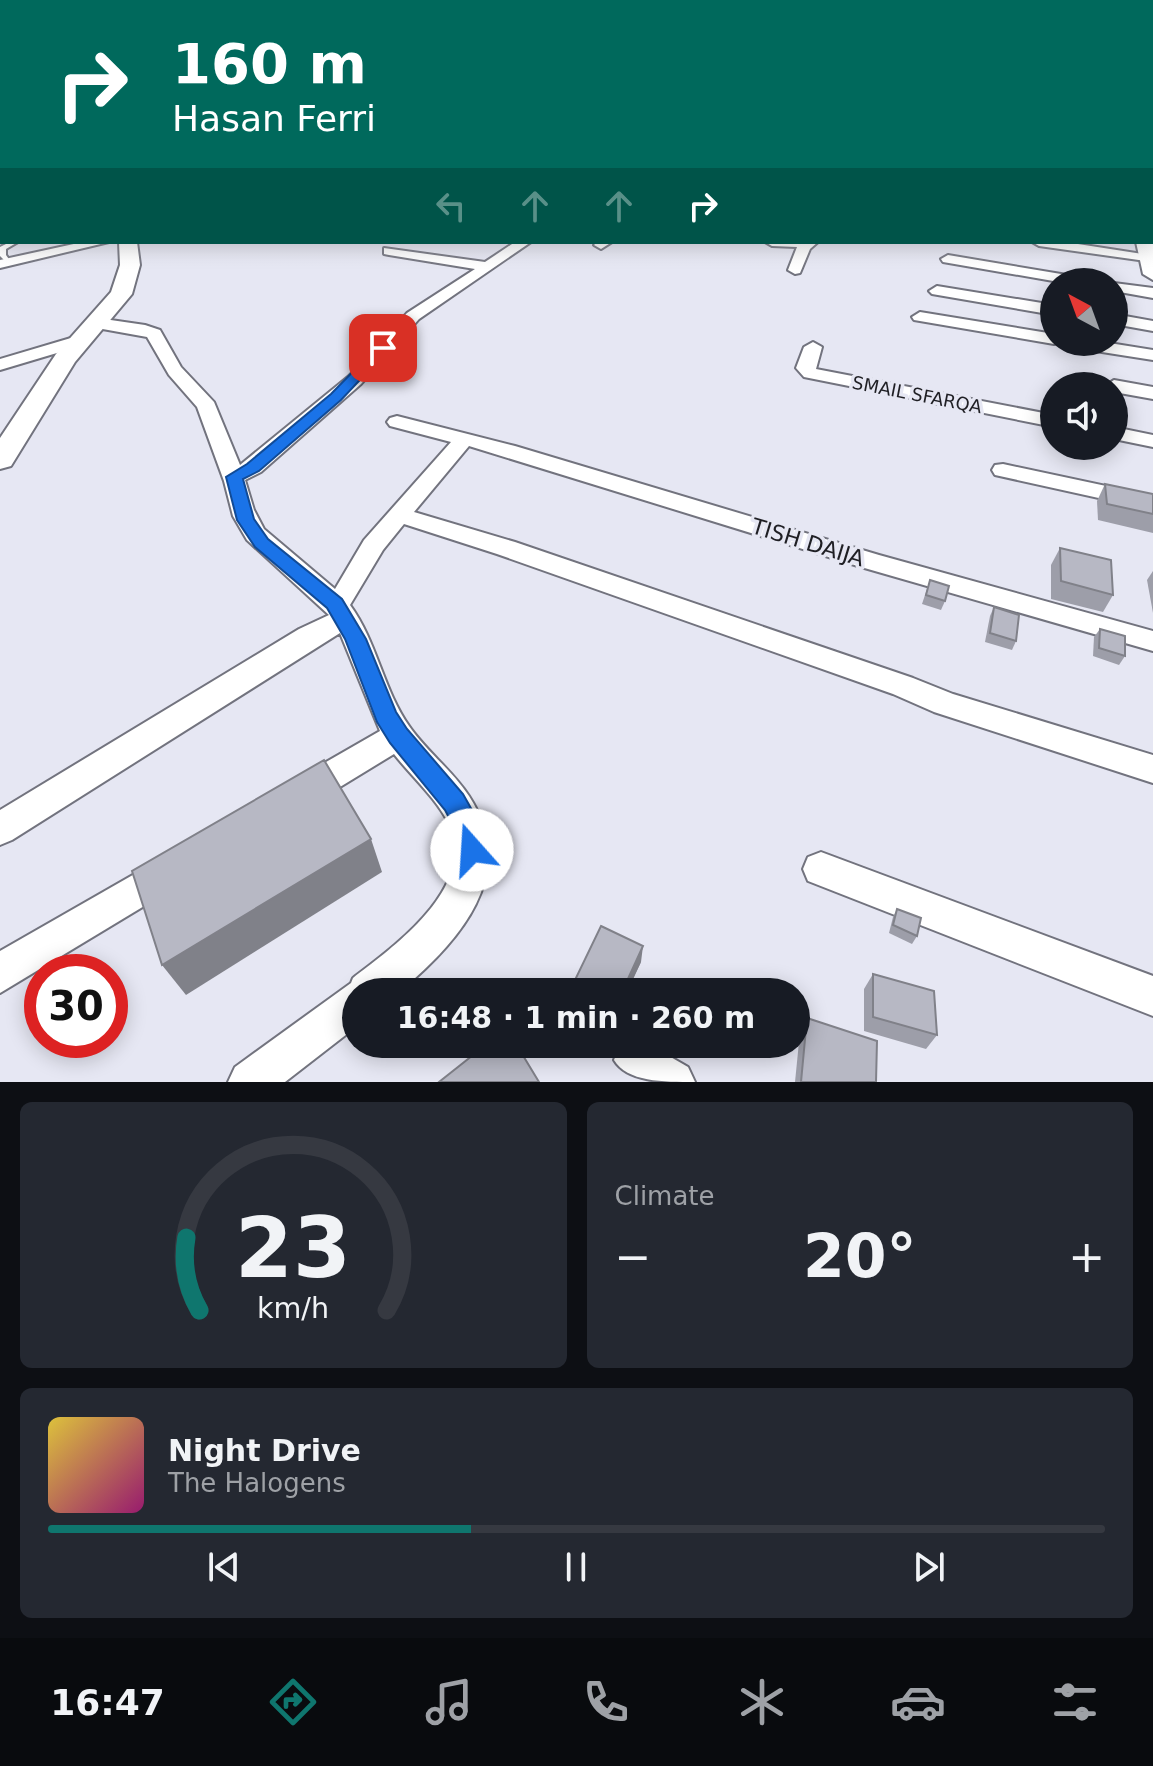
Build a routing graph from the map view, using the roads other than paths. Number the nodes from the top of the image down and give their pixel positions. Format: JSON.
{"nodes":[{"id":1,"x":11,"y":244,"type":"edge"},
{"id":2,"x":93,"y":244,"type":"edge"},
{"id":3,"x":128,"y":244,"type":"edge"},
{"id":4,"x":521,"y":244,"type":"edge"},
{"id":5,"x":808,"y":244,"type":"edge"},
{"id":6,"x":1053,"y":244,"type":"edge"},
{"id":7,"x":389,"y":251,"type":"dead end"},
{"id":8,"x":1150,"y":258,"type":"edge"},
{"id":9,"x":948,"y":259,"type":"dead end"},
{"id":10,"x":4,"y":263,"type":"edge"},
{"id":11,"x":485,"y":266,"type":"junction"},
{"id":12,"x":795,"y":270,"type":"dead end"},
{"id":13,"x":1040,"y":274,"type":"edge"},
{"id":14,"x":960,"y":280,"type":"dead end"},
{"id":15,"x":1128,"y":289,"type":"edge"},
{"id":16,"x":937,"y":291,"type":"dead end"},
{"id":17,"x":1040,"y":292,"type":"edge"},
{"id":18,"x":1153,"y":293,"type":"edge"},
{"id":19,"x":1128,"y":305,"type":"edge"},
{"id":20,"x":1040,"y":308,"type":"edge"},
{"id":21,"x":1153,"y":309,"type":"edge"},
{"id":22,"x":920,"y":317,"type":"dead end"},
{"id":23,"x":1128,"y":322,"type":"edge"},
{"id":24,"x":1153,"y":326,"type":"edge"},
{"id":25,"x":89,"y":332,"type":"junction"},
{"id":26,"x":1040,"y":337,"type":"edge"},
{"id":27,"x":813,"y":347,"type":"dead end"},
{"id":28,"x":1128,"y":351,"type":"edge"},
{"id":29,"x":1153,"y":355,"type":"edge"},
{"id":30,"x":0,"y":365,"type":"edge"},
{"id":31,"x":1128,"y":389,"type":"edge"},
{"id":32,"x":1153,"y":393,"type":"edge"},
{"id":33,"x":1040,"y":418,"type":"edge"},
{"id":34,"x":397,"y":422,"type":"dead end"},
{"id":35,"x":1128,"y":436,"type":"edge"},
{"id":36,"x":465,"y":438,"type":"junction"},
{"id":37,"x":1153,"y":441,"type":"edge"},
{"id":38,"x":0,"y":460,"type":"edge"},
{"id":39,"x":1003,"y":470,"type":"dead end"},
{"id":40,"x":234,"y":477,"type":"junction"},
{"id":41,"x":1153,"y":503,"type":"edge"},
{"id":42,"x":399,"y":515,"type":"junction"},
{"id":43,"x":340,"y":612,"type":"junction"},
{"id":44,"x":1153,"y":641,"type":"edge"},
{"id":45,"x":399,"y":736,"type":"junction"},
{"id":46,"x":1153,"y":769,"type":"edge"},
{"id":47,"x":275,"y":809,"type":"edge"},
{"id":48,"x":0,"y":829,"type":"edge"},
{"id":49,"x":193,"y":857,"type":"edge"},
{"id":50,"x":821,"y":869,"type":"dead end"},
{"id":51,"x":0,"y":973,"type":"edge"},
{"id":52,"x":384,"y":978,"type":"edge"},
{"id":53,"x":1153,"y":996,"type":"edge"},
{"id":54,"x":342,"y":1013,"type":"edge"},
{"id":55,"x":635,"y":1060,"type":"dead end"},
{"id":56,"x":269,"y":1076,"type":"edge"},
{"id":57,"x":673,"y":1082,"type":"edge"}],
"edges":[{"from":1,"to":10,"type":"lane"},
{"from":2,"to":10,"type":"street"},
{"from":3,"to":25,"type":"street"},
{"from":4,"to":11,"type":"street"},
{"from":5,"to":12,"type":"street"},
{"from":6,"to":8,"type":"street"},
{"from":7,"to":11,"type":"street"},
{"from":9,"to":13,"type":"street"},
{"from":11,"to":40,"type":"street"},
{"from":14,"to":17,"type":"street"},
{"from":15,"to":18,"type":"street"},
{"from":16,"to":20,"type":"street"},
{"from":19,"to":21,"type":"street"},
{"from":22,"to":26,"type":"street"},
{"from":23,"to":24,"type":"street"},
{"from":25,"to":30,"type":"street"},
{"from":25,"to":38,"type":"street"},
{"from":25,"to":40,"type":"street"},
{"from":27,"to":33,"type":"street","name":"SMAIL SFARQA"},
{"from":28,"to":29,"type":"street"},
{"from":31,"to":32,"type":"street"},
{"from":34,"to":36,"type":"street","name":"TISH DAIJA"},
{"from":35,"to":37,"type":"street"},
{"from":36,"to":42,"type":"street"},
{"from":36,"to":44,"type":"street","name":"TISH DAIJA"},
{"from":39,"to":41,"type":"street"},
{"from":40,"to":43,"type":"street"},
{"from":42,"to":43,"type":"street"},
{"from":42,"to":46,"type":"street"},
{"from":43,"to":45,"type":"street"},
{"from":43,"to":48,"type":"street"},
{"from":45,"to":47,"type":"street"},
{"from":45,"to":52,"type":"street"},
{"from":49,"to":51,"type":"street"},
{"from":50,"to":53,"type":"street"},
{"from":54,"to":56,"type":"street"},
{"from":55,"to":57,"type":"street"}]}
